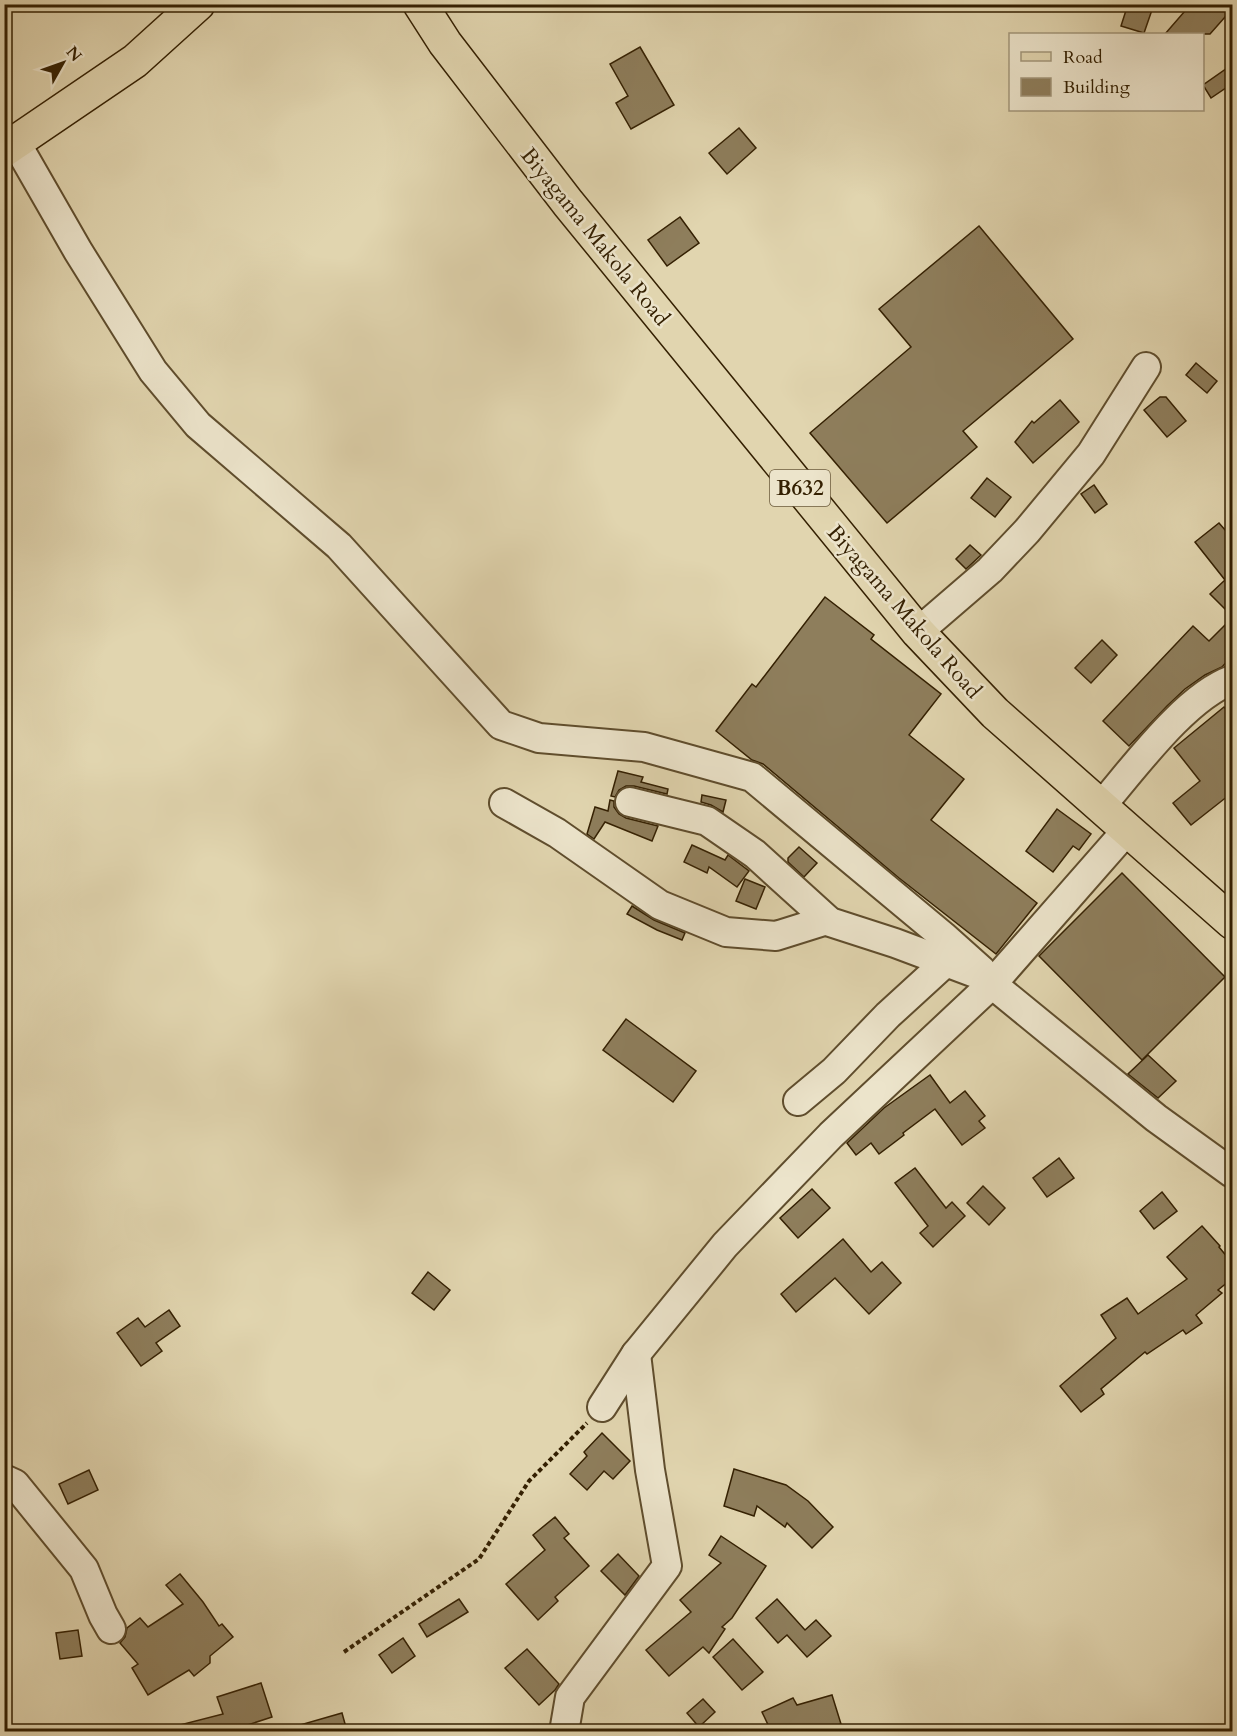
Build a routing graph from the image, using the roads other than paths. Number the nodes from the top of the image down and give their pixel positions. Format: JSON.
{"nodes":[{"id":1,"x":198,"y":4,"type":"edge"},
{"id":2,"x":420,"y":4,"type":"edge"},
{"id":3,"x":10,"y":147,"type":"edge"},
{"id":4,"x":1146,"y":367,"type":"dead end"},
{"id":5,"x":918,"y":632,"type":"junction"},
{"id":6,"x":1233,"y":680,"type":"edge"},
{"id":7,"x":630,"y":802,"type":"dead end"},
{"id":8,"x":504,"y":803,"type":"dead end"},
{"id":9,"x":1101,"y":806,"type":"junction"},
{"id":10,"x":1128,"y":829,"type":"junction"},
{"id":11,"x":827,"y":920,"type":"junction"},
{"id":12,"x":1233,"y":922,"type":"edge"},
{"id":13,"x":946,"y":962,"type":"junction"},
{"id":14,"x":989,"y":980,"type":"junction"},
{"id":15,"x":798,"y":1101,"type":"dead end"},
{"id":16,"x":1233,"y":1173,"type":"edge"},
{"id":17,"x":636,"y":1354,"type":"junction"},
{"id":18,"x":602,"y":1407,"type":"road end"},
{"id":19,"x":4,"y":1479,"type":"edge"},
{"id":20,"x":111,"y":1629,"type":"dead end"},
{"id":21,"x":564,"y":1731,"type":"edge"}],
"edges":[{"from":1,"to":3,"type":"main road"},
{"from":2,"to":5,"type":"main road","name":"Biyagama Makola Road","number":"B632"},
{"from":3,"to":14,"type":"street"},
{"from":4,"to":5,"type":"street"},
{"from":5,"to":9,"type":"main road","name":"Biyagama Makola Road","number":"B632"},
{"from":6,"to":9,"type":"street"},
{"from":7,"to":11,"type":"street"},
{"from":8,"to":11,"type":"street"},
{"from":9,"to":10,"type":"main road","name":"Biyagama Makola Road","number":"B632"},
{"from":10,"to":12,"type":"main road","name":"Biyagama Makola Road","number":"B632"},
{"from":10,"to":14,"type":"street"},
{"from":11,"to":13,"type":"street"},
{"from":13,"to":14,"type":"street"},
{"from":13,"to":15,"type":"street"},
{"from":14,"to":16,"type":"street"},
{"from":14,"to":17,"type":"street"},
{"from":17,"to":18,"type":"street"},
{"from":17,"to":21,"type":"street"},
{"from":19,"to":20,"type":"street"}]}
